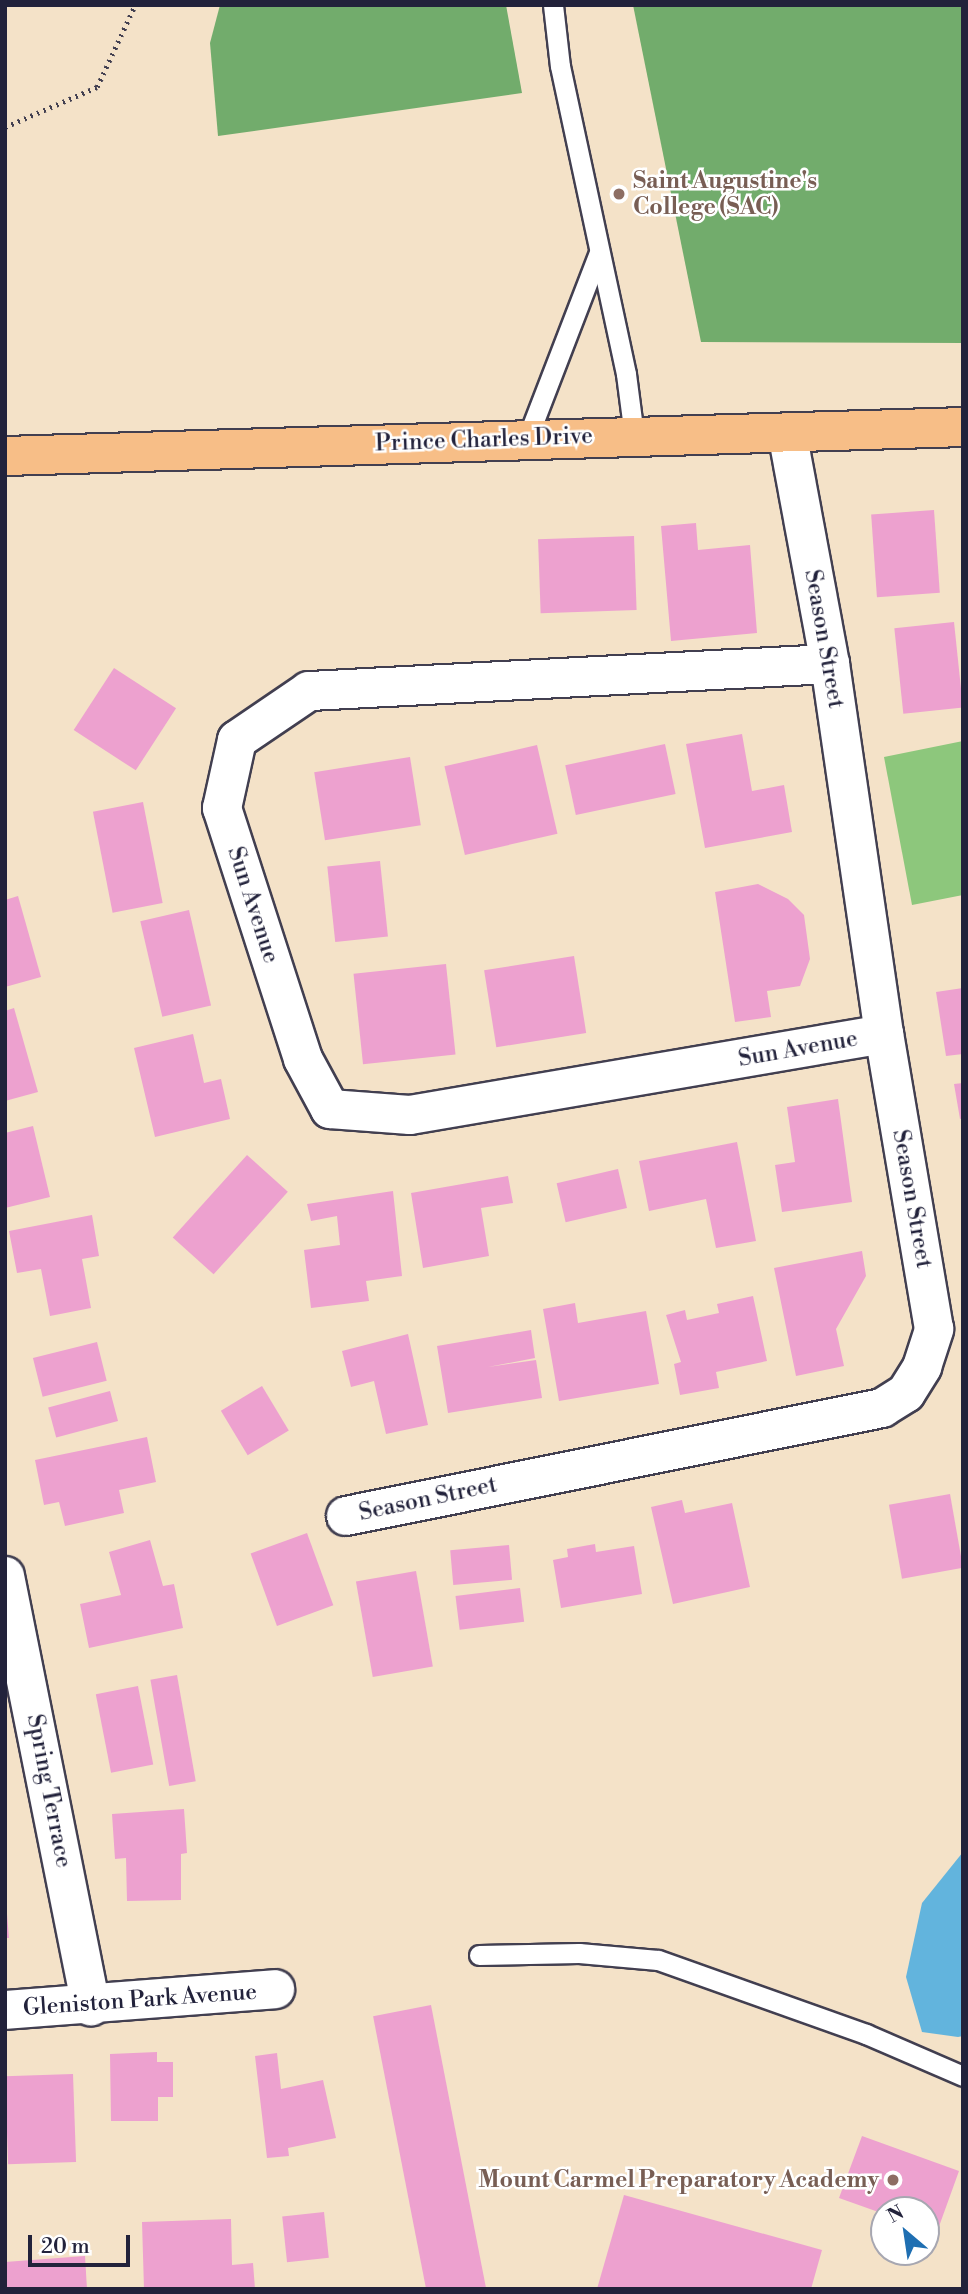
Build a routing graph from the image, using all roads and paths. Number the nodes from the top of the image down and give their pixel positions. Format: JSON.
{"nodes":[{"id":1,"x":135,"y":5,"type":"edge"},
{"id":2,"x":553,"y":5,"type":"edge"},
{"id":3,"x":5,"y":127,"type":"edge"},
{"id":4,"x":599,"y":252,"type":"junction"},
{"id":5,"x":963,"y":426,"type":"edge"},
{"id":6,"x":787,"y":433,"type":"junction"},
{"id":7,"x":634,"y":436,"type":"junction"},
{"id":8,"x":527,"y":439,"type":"junction"},
{"id":9,"x":5,"y":456,"type":"edge"},
{"id":10,"x":830,"y":664,"type":"junction"},
{"id":11,"x":884,"y":1034,"type":"junction"},
{"id":12,"x":346,"y":1516,"type":"dead end"},
{"id":13,"x":8,"y":1595,"type":"edge"},
{"id":14,"x":479,"y":1955,"type":"dead end"},
{"id":15,"x":275,"y":1989,"type":"dead end"},
{"id":16,"x":91,"y":2007,"type":"junction"},
{"id":17,"x":5,"y":2010,"type":"edge"},
{"id":18,"x":963,"y":2076,"type":"edge"}],
"edges":[{"from":1,"to":3,"type":"path"},
{"from":2,"to":4,"type":"lane"},
{"from":4,"to":7,"type":"lane"},
{"from":4,"to":8,"type":"lane"},
{"from":5,"to":6,"type":"highway","name":"Prince Charles Drive"},
{"from":6,"to":7,"type":"highway","name":"Prince Charles Drive"},
{"from":6,"to":10,"type":"street","name":"Season Street"},
{"from":7,"to":8,"type":"highway","name":"Prince Charles Drive"},
{"from":8,"to":9,"type":"highway","name":"Prince Charles Drive"},
{"from":10,"to":11,"type":"street","name":"Season Street"},
{"from":10,"to":11,"type":"street","name":"Sun Avenue"},
{"from":11,"to":12,"type":"street","name":"Season Street"},
{"from":13,"to":16,"type":"street","name":"Spring Terrace"},
{"from":14,"to":18,"type":"lane"},
{"from":15,"to":16,"type":"street","name":"Gleniston Park Avenue"},
{"from":16,"to":17,"type":"street","name":"Gleniston Park Avenue"}]}
